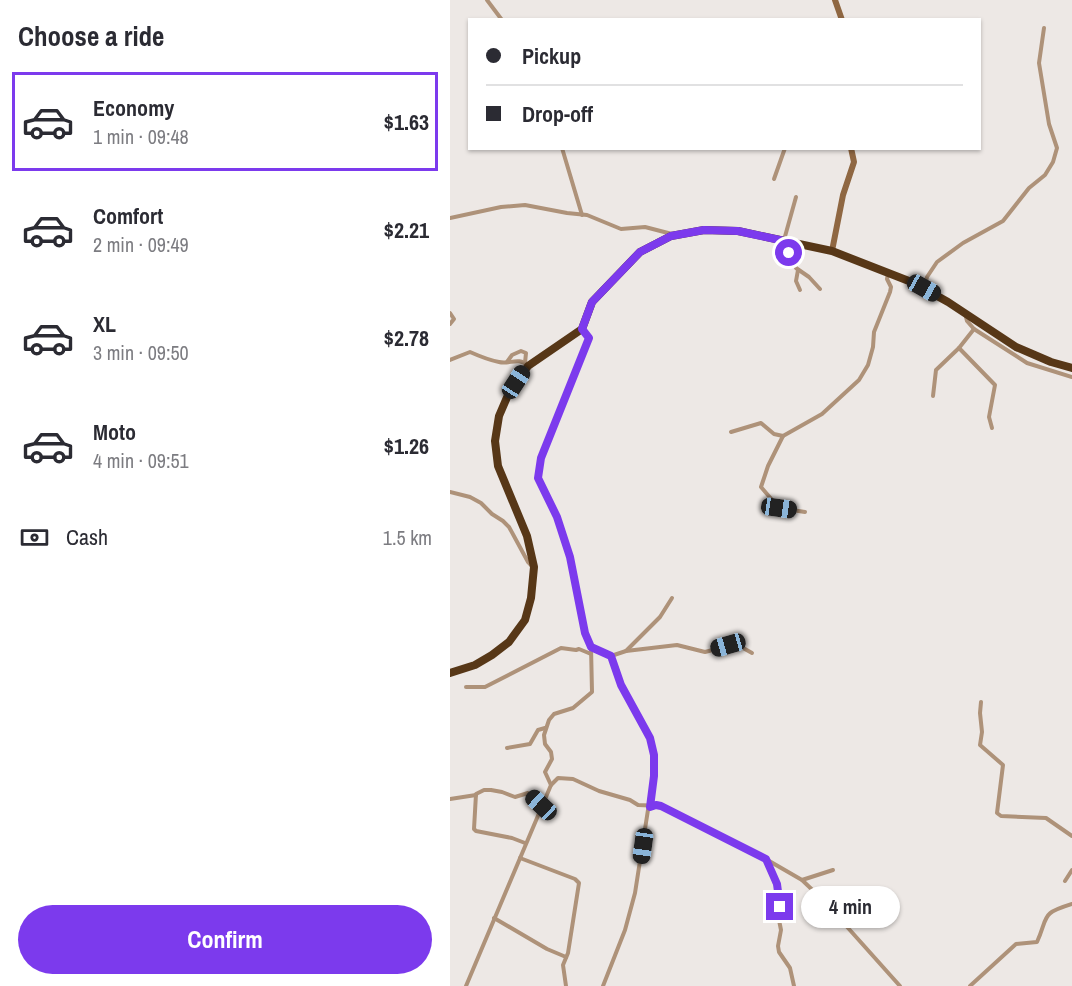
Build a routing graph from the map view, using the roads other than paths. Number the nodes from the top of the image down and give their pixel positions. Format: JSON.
{"nodes":[{"id":1,"x":487,"y":0,"type":"edge"},
{"id":2,"x":835,"y":0,"type":"edge"},
{"id":3,"x":500,"y":18,"type":"edge"},
{"id":4,"x":841,"y":18,"type":"edge"},
{"id":5,"x":1044,"y":28,"type":"dead end"},
{"id":6,"x":563,"y":150,"type":"edge"},
{"id":7,"x":784,"y":150,"type":"edge"},
{"id":8,"x":851,"y":150,"type":"edge"},
{"id":9,"x":774,"y":179,"type":"dead end"},
{"id":10,"x":796,"y":197,"type":"dead end"},
{"id":11,"x":582,"y":215,"type":"junction"},
{"id":12,"x":450,"y":218,"type":"edge"},
{"id":13,"x":676,"y":235,"type":"junction"},
{"id":14,"x":787,"y":241,"type":"junction"},
{"id":15,"x":832,"y":251,"type":"junction"},
{"id":16,"x":798,"y":270,"type":"junction"},
{"id":17,"x":888,"y":273,"type":"junction"},
{"id":18,"x":924,"y":288,"type":"junction"},
{"id":19,"x":820,"y":289,"type":"dead end"},
{"id":20,"x":800,"y":290,"type":"dead end"},
{"id":21,"x":450,"y":313,"type":"edge"},
{"id":22,"x":966,"y":314,"type":"junction"},
{"id":23,"x":450,"y":324,"type":"edge"},
{"id":24,"x":582,"y":329,"type":"junction"},
{"id":25,"x":974,"y":329,"type":"junction"},
{"id":26,"x":959,"y":348,"type":"junction"},
{"id":27,"x":450,"y":360,"type":"edge"},
{"id":28,"x":507,"y":362,"type":"junction"},
{"id":29,"x":527,"y":365,"type":"junction"},
{"id":30,"x":1072,"y":368,"type":"edge"},
{"id":31,"x":1072,"y":377,"type":"edge"},
{"id":32,"x":933,"y":396,"type":"dead end"},
{"id":33,"x":992,"y":428,"type":"dead end"},
{"id":34,"x":731,"y":432,"type":"dead end"},
{"id":35,"x":783,"y":436,"type":"junction"},
{"id":36,"x":450,"y":492,"type":"edge"},
{"id":37,"x":805,"y":512,"type":"dead end"},
{"id":38,"x":534,"y":567,"type":"junction"},
{"id":39,"x":672,"y":598,"type":"dead end"},
{"id":40,"x":591,"y":647,"type":"junction"},
{"id":41,"x":626,"y":651,"type":"junction"},
{"id":42,"x":752,"y":653,"type":"dead end"},
{"id":43,"x":591,"y":654,"type":"junction"},
{"id":44,"x":611,"y":656,"type":"junction"},
{"id":45,"x":450,"y":673,"type":"edge"},
{"id":46,"x":465,"y":687,"type":"dead end"},
{"id":47,"x":981,"y":702,"type":"dead end"},
{"id":48,"x":545,"y":728,"type":"junction"},
{"id":49,"x":507,"y":748,"type":"dead end"},
{"id":50,"x":551,"y":785,"type":"junction"},
{"id":51,"x":476,"y":794,"type":"junction"},
{"id":52,"x":450,"y":799,"type":"edge"},
{"id":53,"x":541,"y":805,"type":"junction"},
{"id":54,"x":650,"y":807,"type":"junction"},
{"id":55,"x":1072,"y":837,"type":"edge"},
{"id":56,"x":525,"y":843,"type":"junction"},
{"id":57,"x":520,"y":858,"type":"junction"},
{"id":58,"x":766,"y":859,"type":"junction"},
{"id":59,"x":833,"y":870,"type":"dead end"},
{"id":60,"x":1072,"y":870,"type":"edge"},
{"id":61,"x":802,"y":880,"type":"junction"},
{"id":62,"x":1065,"y":881,"type":"dead end"},
{"id":63,"x":1072,"y":903,"type":"edge"},
{"id":64,"x":494,"y":918,"type":"junction"},
{"id":65,"x":566,"y":957,"type":"junction"},
{"id":66,"x":466,"y":986,"type":"edge"},
{"id":67,"x":566,"y":986,"type":"edge"},
{"id":68,"x":603,"y":986,"type":"edge"},
{"id":69,"x":794,"y":986,"type":"edge"},
{"id":70,"x":900,"y":986,"type":"edge"},
{"id":71,"x":970,"y":986,"type":"edge"}],
"edges":[{"from":1,"to":3,"type":"street"},
{"from":2,"to":4,"type":"street"},
{"from":5,"to":18,"type":"street"},
{"from":6,"to":11,"type":"street"},
{"from":7,"to":9,"type":"street"},
{"from":8,"to":15,"type":"street"},
{"from":10,"to":14,"type":"street"},
{"from":11,"to":12,"type":"street"},
{"from":11,"to":13,"type":"street"},
{"from":13,"to":14,"type":"highway"},
{"from":13,"to":24,"type":"highway"},
{"from":14,"to":15,"type":"highway"},
{"from":14,"to":16,"type":"street"},
{"from":15,"to":17,"type":"highway"},
{"from":16,"to":19,"type":"street"},
{"from":16,"to":20,"type":"street"},
{"from":17,"to":18,"type":"highway"},
{"from":17,"to":35,"type":"street"},
{"from":18,"to":22,"type":"highway"},
{"from":21,"to":23,"type":"street"},
{"from":22,"to":25,"type":"street"},
{"from":22,"to":30,"type":"highway"},
{"from":24,"to":29,"type":"highway"},
{"from":24,"to":40,"type":"street"},
{"from":25,"to":26,"type":"street"},
{"from":25,"to":31,"type":"street"},
{"from":26,"to":32,"type":"street"},
{"from":26,"to":33,"type":"street"},
{"from":27,"to":28,"type":"street"},
{"from":28,"to":29,"type":"street"},
{"from":28,"to":29,"type":"street"},
{"from":29,"to":38,"type":"highway"},
{"from":34,"to":35,"type":"street"},
{"from":35,"to":37,"type":"street"},
{"from":36,"to":38,"type":"street"},
{"from":38,"to":45,"type":"highway"},
{"from":39,"to":41,"type":"street"},
{"from":40,"to":43,"type":"street"},
{"from":40,"to":44,"type":"street"},
{"from":41,"to":42,"type":"street"},
{"from":41,"to":44,"type":"street"},
{"from":43,"to":46,"type":"street"},
{"from":43,"to":48,"type":"street"},
{"from":44,"to":54,"type":"street"},
{"from":47,"to":55,"type":"street"},
{"from":48,"to":49,"type":"street"},
{"from":48,"to":50,"type":"street"},
{"from":50,"to":53,"type":"street"},
{"from":50,"to":54,"type":"street"},
{"from":51,"to":52,"type":"street"},
{"from":51,"to":53,"type":"street"},
{"from":51,"to":56,"type":"street"},
{"from":53,"to":56,"type":"street"},
{"from":54,"to":58,"type":"street"},
{"from":54,"to":68,"type":"street"},
{"from":56,"to":57,"type":"street"},
{"from":57,"to":64,"type":"street"},
{"from":57,"to":65,"type":"street"},
{"from":58,"to":61,"type":"street"},
{"from":58,"to":69,"type":"street"},
{"from":59,"to":61,"type":"street"},
{"from":60,"to":62,"type":"street"},
{"from":61,"to":70,"type":"street"},
{"from":63,"to":71,"type":"street"},
{"from":64,"to":65,"type":"street"},
{"from":64,"to":66,"type":"street"},
{"from":65,"to":67,"type":"street"}]}
